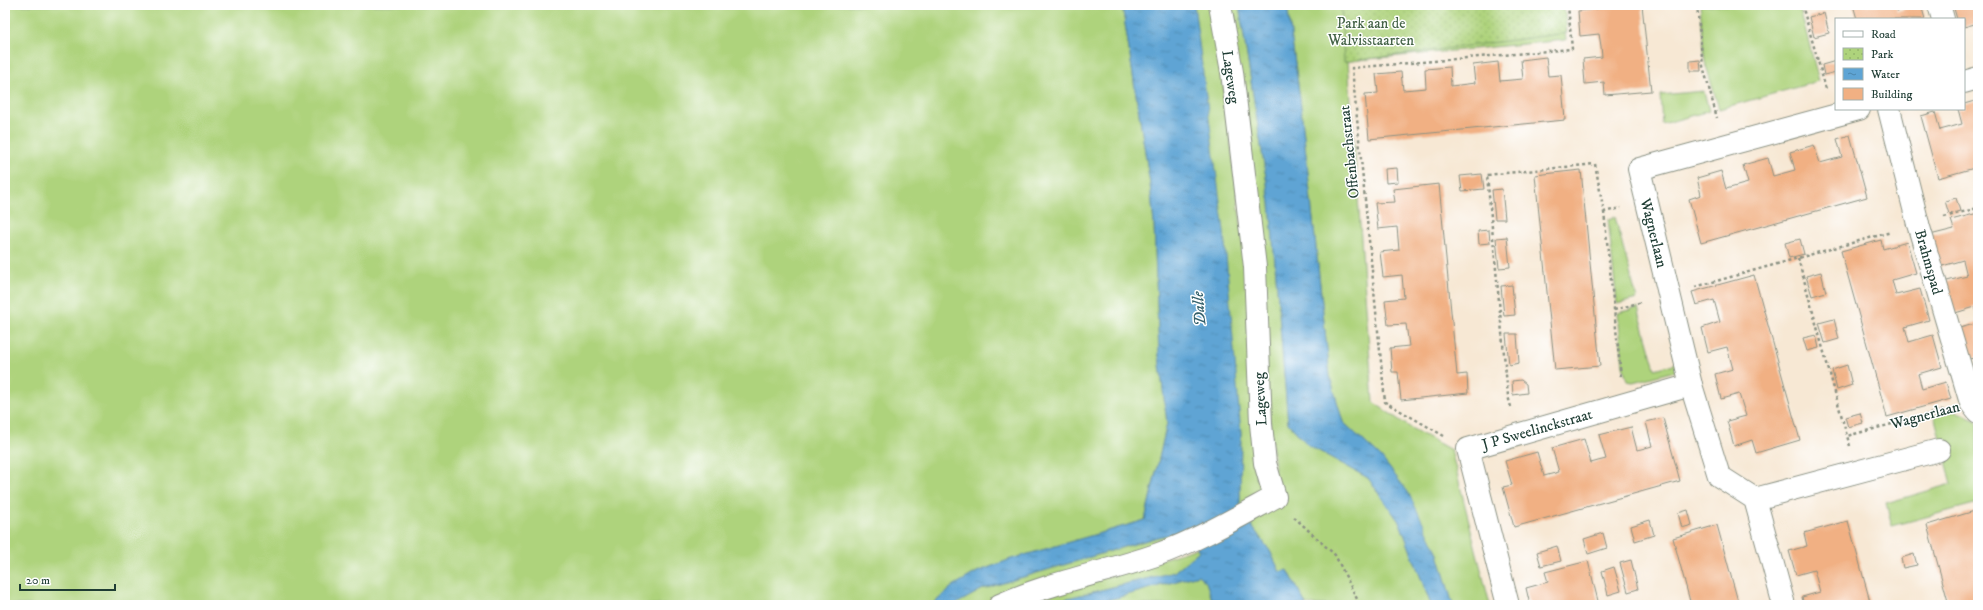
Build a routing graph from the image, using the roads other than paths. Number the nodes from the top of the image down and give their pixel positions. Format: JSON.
{"nodes":[{"id":1,"x":1220,"y":5,"type":"edge"},
{"id":2,"x":1939,"y":5,"type":"edge"},
{"id":3,"x":1943,"y":18,"type":"edge"},
{"id":4,"x":1978,"y":78,"type":"edge"},
{"id":5,"x":1965,"y":82,"type":"edge"},
{"id":6,"x":1855,"y":110,"type":"edge"},
{"id":7,"x":1889,"y":110,"type":"edge"},
{"id":8,"x":1691,"y":385,"type":"junction"},
{"id":9,"x":1974,"y":407,"type":"edge"},
{"id":10,"x":1939,"y":450,"type":"dead end"},
{"id":11,"x":1755,"y":499,"type":"junction"},
{"id":12,"x":1000,"y":605,"type":"edge"},
{"id":13,"x":1508,"y":605,"type":"edge"},
{"id":14,"x":1784,"y":605,"type":"edge"}],
"edges":[{"from":1,"to":12,"type":"street","name":"Lageweg"},
{"from":2,"to":3,"type":"street"},
{"from":4,"to":5,"type":"street"},
{"from":6,"to":8,"type":"street","name":"Wagnerlaan"},
{"from":7,"to":9,"type":"street","name":"Brahmspad"},
{"from":8,"to":11,"type":"street","name":"Wagnerlaan"},
{"from":8,"to":13,"type":"street","name":"J P Sweelinckstraat"},
{"from":10,"to":11,"type":"street"},
{"from":11,"to":14,"type":"street"}]}
